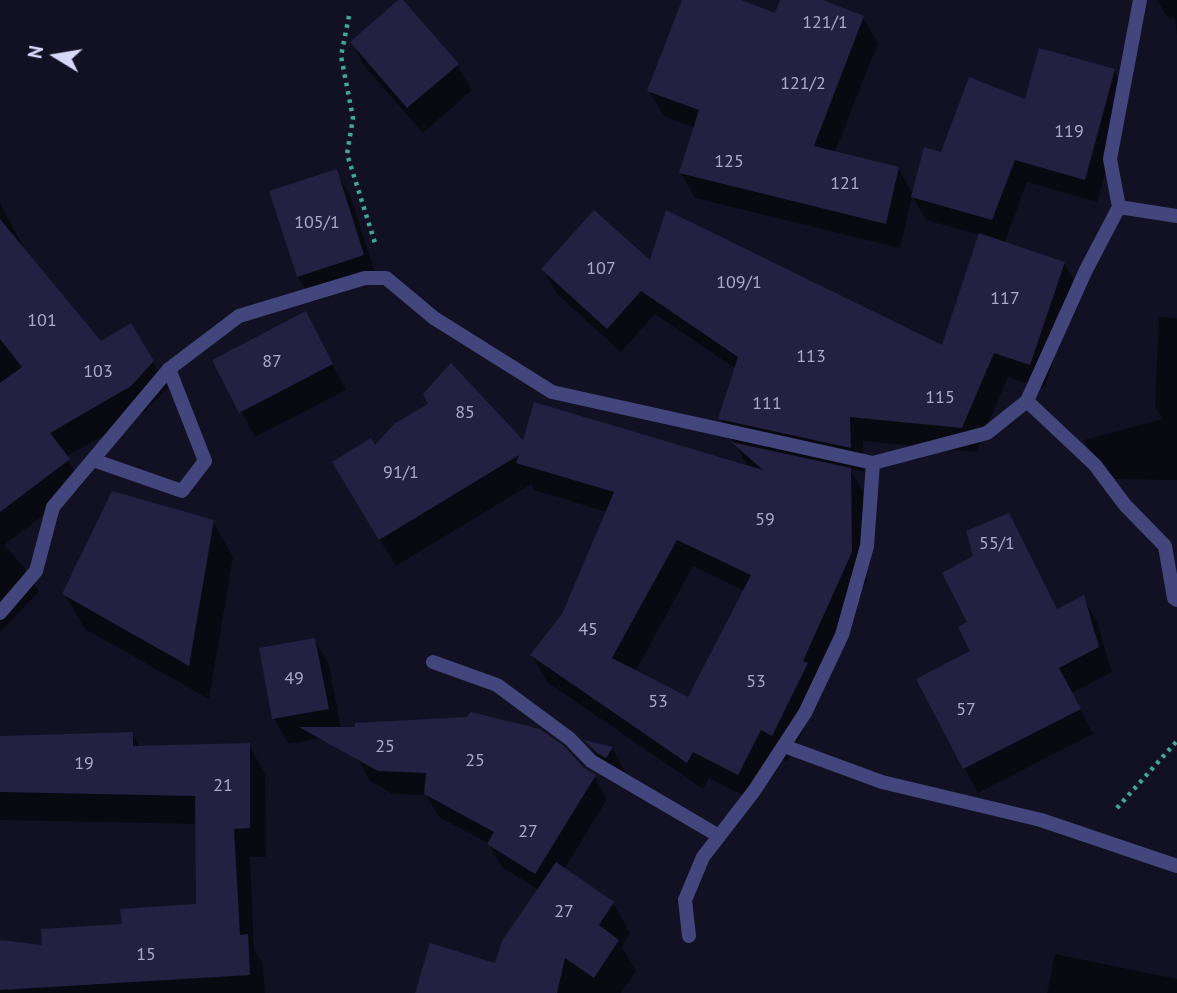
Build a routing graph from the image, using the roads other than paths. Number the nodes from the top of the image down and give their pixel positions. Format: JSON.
{"nodes":[{"id":1,"x":1140,"y":0,"type":"edge"},
{"id":2,"x":1119,"y":207,"type":"junction"},
{"id":3,"x":1177,"y":216,"type":"edge"},
{"id":4,"x":169,"y":369,"type":"junction"},
{"id":5,"x":1027,"y":401,"type":"junction"},
{"id":6,"x":93,"y":460,"type":"junction"},
{"id":7,"x":873,"y":463,"type":"junction"},
{"id":8,"x":1177,"y":600,"type":"edge"},
{"id":9,"x":0,"y":613,"type":"edge"},
{"id":10,"x":433,"y":662,"type":"dead end"},
{"id":11,"x":784,"y":746,"type":"junction"},
{"id":12,"x":719,"y":836,"type":"junction"},
{"id":13,"x":1177,"y":866,"type":"edge"},
{"id":14,"x":689,"y":936,"type":"dead end"}],
"edges":[{"from":1,"to":2,"type":"street"},
{"from":2,"to":3,"type":"street"},
{"from":2,"to":5,"type":"street"},
{"from":4,"to":6,"type":"street"},
{"from":4,"to":6,"type":"street"},
{"from":4,"to":7,"type":"street"},
{"from":5,"to":7,"type":"street"},
{"from":5,"to":8,"type":"street"},
{"from":6,"to":9,"type":"street"},
{"from":7,"to":11,"type":"street"},
{"from":10,"to":12,"type":"street"},
{"from":11,"to":12,"type":"street"},
{"from":11,"to":13,"type":"street"},
{"from":12,"to":14,"type":"street"}]}
